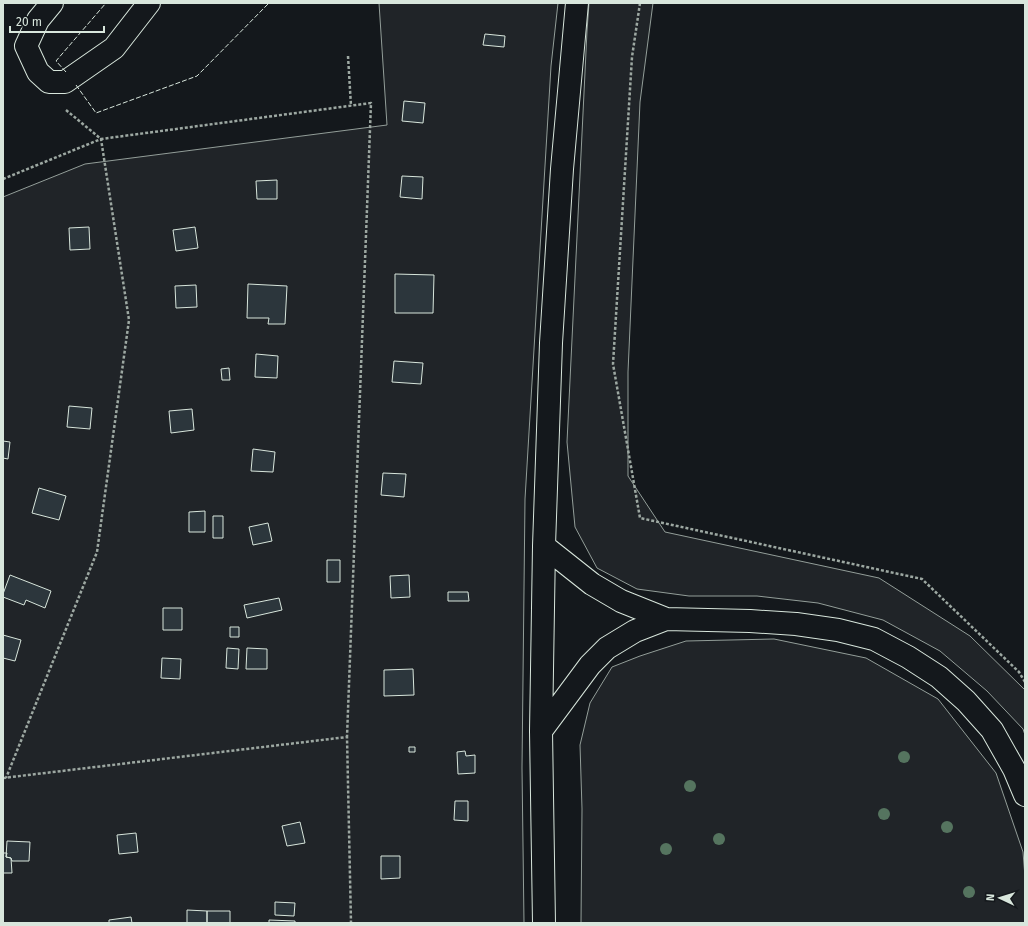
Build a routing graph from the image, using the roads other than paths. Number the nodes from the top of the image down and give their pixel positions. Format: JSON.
{"nodes":[{"id":1,"x":52,"y":3,"type":"edge"},
{"id":2,"x":149,"y":3,"type":"edge"},
{"id":3,"x":576,"y":3,"type":"edge"},
{"id":4,"x":544,"y":546,"type":"junction"},
{"id":5,"x":666,"y":619,"type":"junction"},
{"id":6,"x":541,"y":731,"type":"junction"},
{"id":7,"x":1025,"y":795,"type":"edge"},
{"id":8,"x":544,"y":923,"type":"edge"}],
"edges":[{"from":1,"to":2,"type":"main road"},
{"from":3,"to":4,"type":"main road"},
{"from":4,"to":5,"type":"main road"},
{"from":4,"to":6,"type":"main road"},
{"from":5,"to":6,"type":"main road"},
{"from":5,"to":7,"type":"main road"},
{"from":6,"to":8,"type":"main road"}]}
